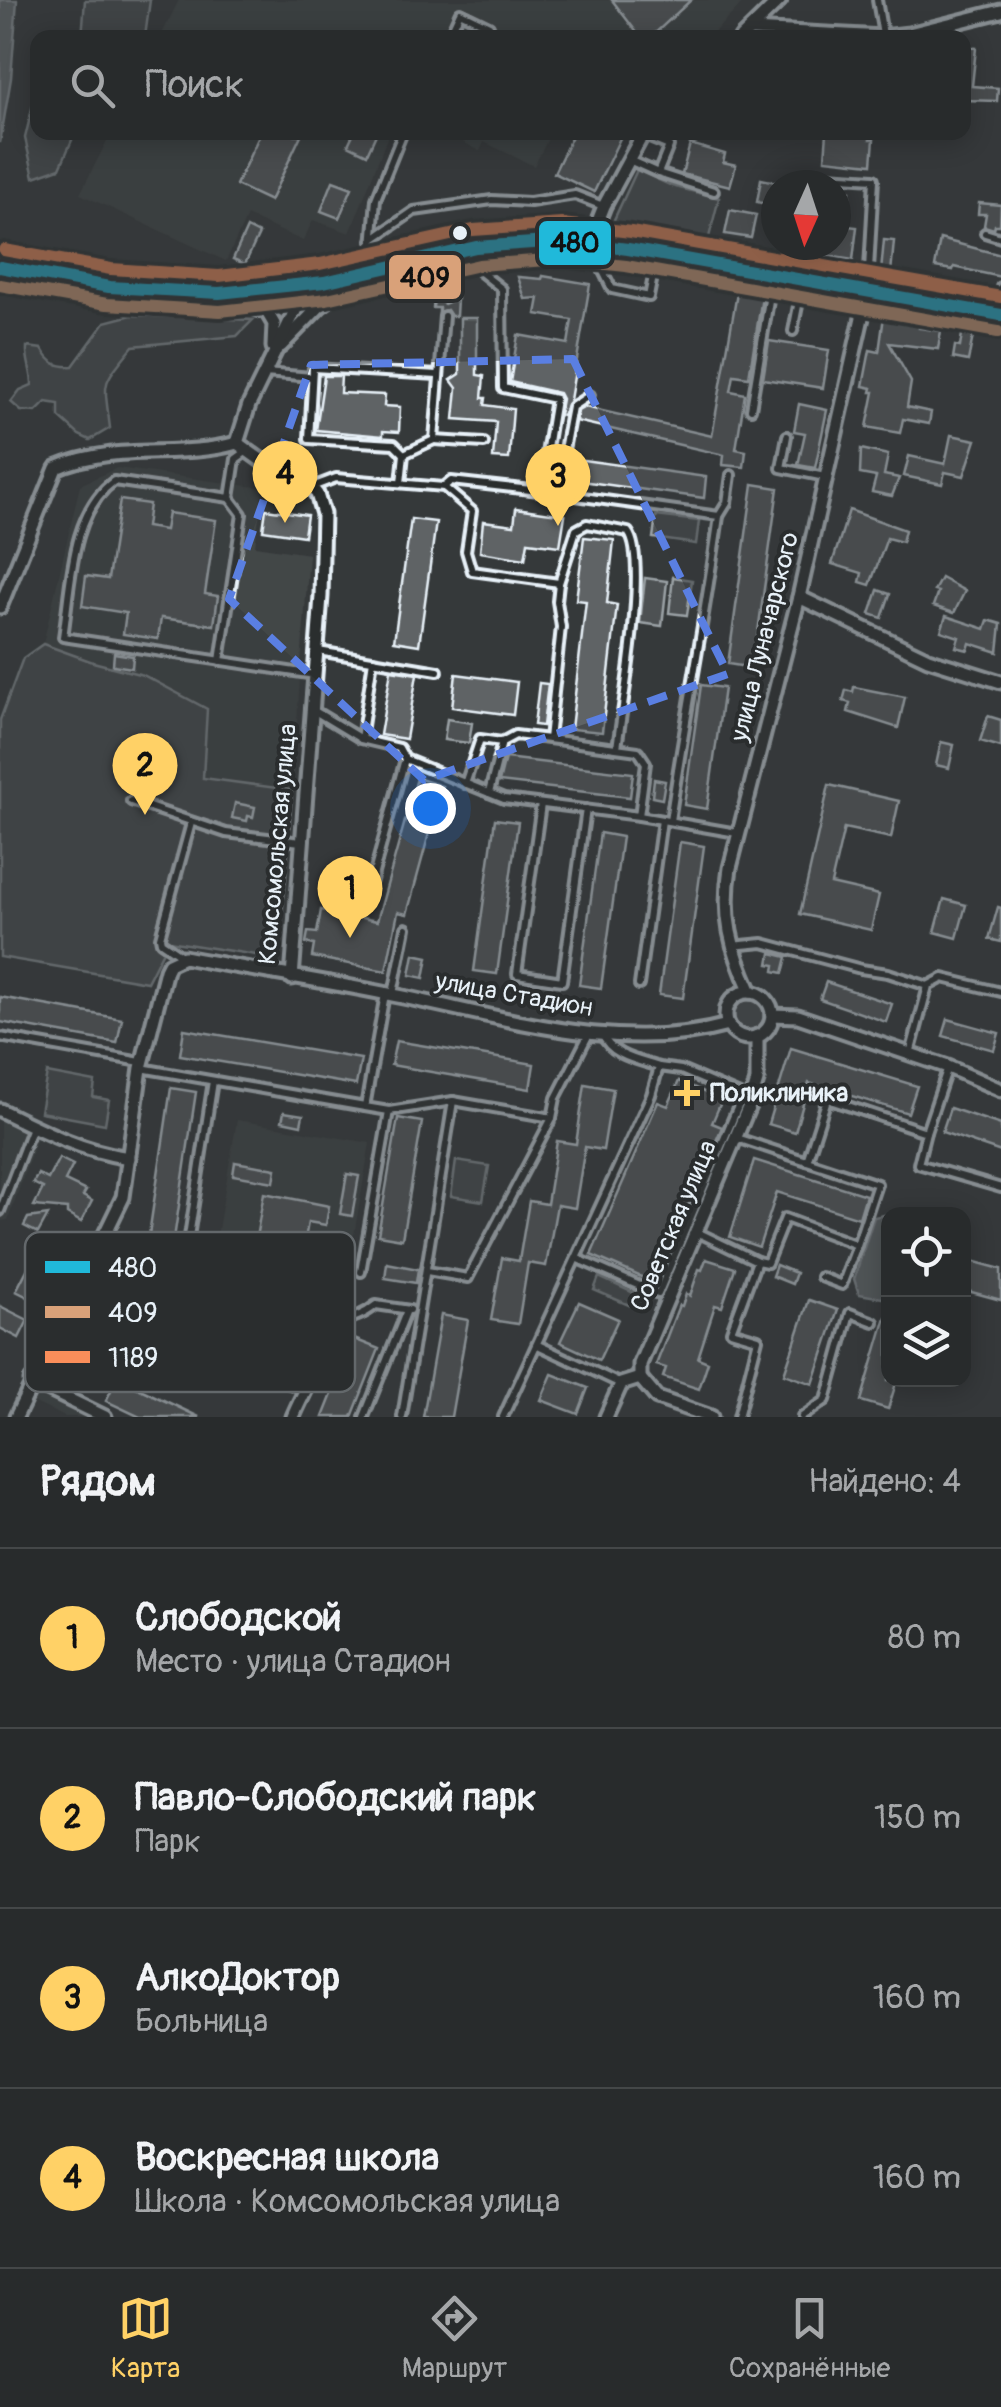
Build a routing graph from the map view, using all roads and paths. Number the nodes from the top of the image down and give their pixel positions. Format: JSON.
{"nodes":[{"id":1,"x":780,"y":0,"type":"edge"},
{"id":2,"x":877,"y":0,"type":"edge"},
{"id":3,"x":1001,"y":11,"type":"edge"},
{"id":4,"x":452,"y":30,"type":"edge"},
{"id":5,"x":487,"y":30,"type":"edge"},
{"id":6,"x":750,"y":30,"type":"edge"},
{"id":7,"x":882,"y":30,"type":"edge"},
{"id":8,"x":925,"y":30,"type":"edge"},
{"id":9,"x":401,"y":140,"type":"edge"},
{"id":10,"x":639,"y":140,"type":"edge"},
{"id":11,"x":656,"y":140,"type":"edge"},
{"id":12,"x":627,"y":159,"type":"junction"},
{"id":13,"x":658,"y":173,"type":"junction"},
{"id":14,"x":851,"y":178,"type":"edge"},
{"id":15,"x":714,"y":192,"type":"dead end"},
{"id":16,"x":604,"y":206,"type":"junction"},
{"id":17,"x":985,"y":233,"type":"dead end"},
{"id":18,"x":1001,"y":238,"type":"edge"},
{"id":19,"x":372,"y":240,"type":"junction"},
{"id":20,"x":589,"y":244,"type":"junction"},
{"id":21,"x":475,"y":248,"type":"junction"},
{"id":22,"x":444,"y":254,"type":"junction"},
{"id":23,"x":658,"y":255,"type":"junction"},
{"id":24,"x":807,"y":260,"type":"edge"},
{"id":25,"x":0,"y":267,"type":"edge"},
{"id":26,"x":370,"y":271,"type":"junction"},
{"id":27,"x":773,"y":274,"type":"junction"},
{"id":28,"x":802,"y":280,"type":"junction"},
{"id":29,"x":296,"y":287,"type":"junction"},
{"id":30,"x":1001,"y":287,"type":"edge"},
{"id":31,"x":868,"y":291,"type":"junction"},
{"id":32,"x":203,"y":295,"type":"junction"},
{"id":33,"x":445,"y":297,"type":"dead end"},
{"id":34,"x":998,"y":314,"type":"edge"},
{"id":35,"x":444,"y":316,"type":"dead end"},
{"id":36,"x":794,"y":331,"type":"dead end"},
{"id":37,"x":271,"y":356,"type":"junction"},
{"id":38,"x":264,"y":373,"type":"junction"},
{"id":39,"x":438,"y":375,"type":"junction"},
{"id":40,"x":312,"y":377,"type":"junction"},
{"id":41,"x":590,"y":395,"type":"dead end"},
{"id":42,"x":751,"y":408,"type":"dead end"},
{"id":43,"x":787,"y":436,"type":"dead end"},
{"id":44,"x":434,"y":440,"type":"junction"},
{"id":45,"x":484,"y":443,"type":"dead end"},
{"id":46,"x":242,"y":446,"type":"junction"},
{"id":47,"x":404,"y":454,"type":"junction"},
{"id":48,"x":731,"y":475,"type":"dead end"},
{"id":49,"x":826,"y":477,"type":"junction"},
{"id":50,"x":401,"y":484,"type":"junction"},
{"id":51,"x":310,"y":487,"type":"junction"},
{"id":52,"x":444,"y":487,"type":"junction"},
{"id":53,"x":540,"y":491,"type":"junction"},
{"id":54,"x":560,"y":495,"type":"junction"},
{"id":55,"x":230,"y":498,"type":"junction"},
{"id":56,"x":719,"y":516,"type":"junction"},
{"id":57,"x":559,"y":582,"type":"junction"},
{"id":58,"x":798,"y":597,"type":"junction"},
{"id":59,"x":0,"y":607,"type":"edge"},
{"id":60,"x":316,"y":651,"type":"junction"},
{"id":61,"x":374,"y":660,"type":"junction"},
{"id":62,"x":220,"y":661,"type":"junction"},
{"id":63,"x":438,"y":670,"type":"dead end"},
{"id":64,"x":315,"y":675,"type":"junction"},
{"id":65,"x":1001,"y":682,"type":"edge"},
{"id":66,"x":313,"y":710,"type":"junction"},
{"id":67,"x":360,"y":739,"type":"junction"},
{"id":68,"x":549,"y":739,"type":"junction"},
{"id":69,"x":502,"y":742,"type":"junction"},
{"id":70,"x":617,"y":748,"type":"junction"},
{"id":71,"x":405,"y":759,"type":"junction"},
{"id":72,"x":465,"y":784,"type":"junction"},
{"id":73,"x":488,"y":793,"type":"junction"},
{"id":74,"x":131,"y":801,"type":"dead end"},
{"id":75,"x":541,"y":804,"type":"junction"},
{"id":76,"x":586,"y":809,"type":"junction"},
{"id":77,"x":639,"y":816,"type":"junction"},
{"id":78,"x":666,"y":820,"type":"junction"},
{"id":79,"x":190,"y":823,"type":"junction"},
{"id":80,"x":739,"y":833,"type":"junction"},
{"id":81,"x":302,"y":842,"type":"junction"},
{"id":82,"x":368,"y":894,"type":"dead end"},
{"id":83,"x":406,"y":928,"type":"dead end"},
{"id":84,"x":731,"y":946,"type":"junction"},
{"id":85,"x":184,"y":957,"type":"junction"},
{"id":86,"x":292,"y":978,"type":"junction"},
{"id":87,"x":638,"y":985,"type":"dead end"},
{"id":88,"x":928,"y":986,"type":"junction"},
{"id":89,"x":751,"y":992,"type":"junction"},
{"id":90,"x":1001,"y":992,"type":"edge"},
{"id":91,"x":389,"y":994,"type":"junction"},
{"id":92,"x":772,"y":1014,"type":"junction"},
{"id":93,"x":728,"y":1025,"type":"junction"},
{"id":94,"x":596,"y":1033,"type":"junction"},
{"id":95,"x":0,"y":1036,"type":"edge"},
{"id":96,"x":758,"y":1036,"type":"junction"},
{"id":97,"x":910,"y":1054,"type":"junction"},
{"id":98,"x":142,"y":1065,"type":"junction"},
{"id":99,"x":659,"y":1067,"type":"junction"},
{"id":100,"x":948,"y":1067,"type":"junction"},
{"id":101,"x":213,"y":1081,"type":"junction"},
{"id":102,"x":1001,"y":1090,"type":"edge"},
{"id":103,"x":747,"y":1099,"type":"junction"},
{"id":104,"x":454,"y":1101,"type":"junction"},
{"id":105,"x":365,"y":1108,"type":"junction"},
{"id":106,"x":0,"y":1110,"type":"edge"},
{"id":107,"x":389,"y":1111,"type":"junction"},
{"id":108,"x":552,"y":1118,"type":"junction"},
{"id":109,"x":32,"y":1126,"type":"junction"},
{"id":110,"x":926,"y":1132,"type":"junction"},
{"id":111,"x":736,"y":1138,"type":"junction"},
{"id":112,"x":129,"y":1158,"type":"junction"},
{"id":113,"x":807,"y":1161,"type":"junction"},
{"id":114,"x":1001,"y":1188,"type":"edge"},
{"id":115,"x":0,"y":1211,"type":"edge"},
{"id":116,"x":107,"y":1232,"type":"edge"},
{"id":117,"x":190,"y":1232,"type":"edge"},
{"id":118,"x":696,"y":1232,"type":"junction"},
{"id":119,"x":857,"y":1245,"type":"junction"},
{"id":120,"x":578,"y":1259,"type":"junction"},
{"id":121,"x":757,"y":1261,"type":"junction"},
{"id":122,"x":427,"y":1271,"type":"junction"},
{"id":123,"x":361,"y":1272,"type":"dead end"},
{"id":124,"x":821,"y":1277,"type":"dead end"},
{"id":125,"x":407,"y":1310,"type":"junction"},
{"id":126,"x":420,"y":1312,"type":"junction"},
{"id":127,"x":355,"y":1318,"type":"edge"},
{"id":128,"x":874,"y":1322,"type":"dead end"},
{"id":129,"x":538,"y":1345,"type":"junction"},
{"id":130,"x":640,"y":1378,"type":"junction"},
{"id":131,"x":622,"y":1384,"type":"junction"},
{"id":132,"x":26,"y":1392,"type":"edge"},
{"id":133,"x":54,"y":1392,"type":"edge"},
{"id":134,"x":303,"y":1392,"type":"edge"},
{"id":135,"x":16,"y":1417,"type":"edge"},
{"id":136,"x":105,"y":1417,"type":"edge"},
{"id":137,"x":292,"y":1417,"type":"edge"},
{"id":138,"x":364,"y":1417,"type":"edge"},
{"id":139,"x":402,"y":1417,"type":"edge"},
{"id":140,"x":503,"y":1417,"type":"edge"},
{"id":141,"x":606,"y":1417,"type":"edge"},
{"id":142,"x":711,"y":1417,"type":"edge"},
{"id":143,"x":738,"y":1417,"type":"edge"},
{"id":144,"x":802,"y":1417,"type":"edge"}],
"edges":[{"from":1,"to":6,"type":"street"},
{"from":2,"to":7,"type":"lane"},
{"from":3,"to":8,"type":"street"},
{"from":4,"to":5,"type":"lane"},
{"from":9,"to":19,"type":"lane"},
{"from":10,"to":12,"type":"street"},
{"from":11,"to":13,"type":"lane"},
{"from":12,"to":13,"type":"lane"},
{"from":12,"to":16,"type":"street"},
{"from":13,"to":15,"type":"lane"},
{"from":14,"to":31,"type":"lane"},
{"from":16,"to":19,"type":"lane"},
{"from":16,"to":20,"type":"street"},
{"from":17,"to":18,"type":"lane"},
{"from":19,"to":26,"type":"lane"},
{"from":20,"to":21,"type":"main road"},
{"from":20,"to":23,"type":"main road"},
{"from":20,"to":23,"type":"lane"},
{"from":21,"to":22,"type":"main road"},
{"from":21,"to":53,"type":"lane"},
{"from":22,"to":26,"type":"main road"},
{"from":22,"to":33,"type":"lane"},
{"from":23,"to":27,"type":"main road"},
{"from":24,"to":28,"type":"lane"},
{"from":25,"to":32,"type":"main road"},
{"from":26,"to":29,"type":"main road"},
{"from":26,"to":37,"type":"street"},
{"from":27,"to":28,"type":"main road"},
{"from":27,"to":42,"type":"lane"},
{"from":28,"to":31,"type":"main road"},
{"from":28,"to":36,"type":"lane"},
{"from":29,"to":32,"type":"main road"},
{"from":29,"to":37,"type":"street"},
{"from":30,"to":34,"type":"lane"},
{"from":31,"to":34,"type":"main road"},
{"from":31,"to":49,"type":"street","name":"улица Луначарского"},
{"from":32,"to":37,"type":"street"},
{"from":35,"to":39,"type":"lane"},
{"from":37,"to":38,"type":"street"},
{"from":38,"to":40,"type":"lane"},
{"from":38,"to":46,"type":"street"},
{"from":39,"to":40,"type":"lane"},
{"from":39,"to":44,"type":"lane"},
{"from":40,"to":47,"type":"lane"},
{"from":41,"to":54,"type":"lane"},
{"from":43,"to":49,"type":"lane"},
{"from":44,"to":45,"type":"lane"},
{"from":44,"to":47,"type":"lane"},
{"from":46,"to":51,"type":"street"},
{"from":46,"to":55,"type":"lane"},
{"from":46,"to":59,"type":"street"},
{"from":47,"to":50,"type":"lane"},
{"from":48,"to":56,"type":"lane"},
{"from":49,"to":58,"type":"street","name":"улица Луначарского"},
{"from":50,"to":51,"type":"lane"},
{"from":50,"to":52,"type":"lane"},
{"from":51,"to":60,"type":"street","name":"Комсомольская улица"},
{"from":52,"to":53,"type":"lane"},
{"from":52,"to":57,"type":"lane"},
{"from":53,"to":54,"type":"lane"},
{"from":54,"to":56,"type":"lane"},
{"from":55,"to":62,"type":"lane"},
{"from":55,"to":62,"type":"lane"},
{"from":56,"to":78,"type":"lane"},
{"from":57,"to":68,"type":"lane"},
{"from":57,"to":70,"type":"lane"},
{"from":58,"to":65,"type":"street"},
{"from":58,"to":80,"type":"street","name":"улица Луначарского"},
{"from":60,"to":61,"type":"lane"},
{"from":60,"to":64,"type":"street","name":"Комсомольская улица"},
{"from":61,"to":63,"type":"lane"},
{"from":61,"to":67,"type":"lane"},
{"from":62,"to":64,"type":"lane"},
{"from":64,"to":66,"type":"street","name":"Комсомольская улица"},
{"from":66,"to":67,"type":"lane"},
{"from":66,"to":81,"type":"street","name":"Комсомольская улица"},
{"from":67,"to":71,"type":"lane"},
{"from":68,"to":69,"type":"lane"},
{"from":68,"to":70,"type":"lane"},
{"from":69,"to":72,"type":"lane"},
{"from":69,"to":73,"type":"lane"},
{"from":70,"to":77,"type":"lane"},
{"from":71,"to":72,"type":"lane"},
{"from":71,"to":82,"type":"lane"},
{"from":72,"to":73,"type":"lane"},
{"from":73,"to":75,"type":"lane"},
{"from":74,"to":79,"type":"lane"},
{"from":75,"to":76,"type":"lane"},
{"from":75,"to":76,"type":"lane"},
{"from":76,"to":77,"type":"lane"},
{"from":77,"to":78,"type":"lane"},
{"from":78,"to":80,"type":"lane"},
{"from":78,"to":87,"type":"lane"},
{"from":79,"to":81,"type":"lane"},
{"from":79,"to":85,"type":"lane"},
{"from":80,"to":84,"type":"street","name":"улица Луначарского"},
{"from":81,"to":86,"type":"street","name":"Комсомольская улица"},
{"from":83,"to":91,"type":"lane"},
{"from":84,"to":88,"type":"lane"},
{"from":84,"to":89,"type":"street","name":"улица Луначарского"},
{"from":85,"to":86,"type":"street","name":"Комсомольская улица"},
{"from":85,"to":98,"type":"street"},
{"from":86,"to":91,"type":"street","name":"улица Стадион"},
{"from":88,"to":90,"type":"lane"},
{"from":88,"to":97,"type":"lane"},
{"from":89,"to":92,"type":"street"},
{"from":89,"to":93,"type":"street"},
{"from":91,"to":94,"type":"street","name":"улица Стадион"},
{"from":91,"to":105,"type":"lane"},
{"from":92,"to":96,"type":"street"},
{"from":92,"to":97,"type":"street"},
{"from":93,"to":94,"type":"street","name":"улица Стадион"},
{"from":93,"to":96,"type":"street"},
{"from":94,"to":99,"type":"lane"},
{"from":94,"to":108,"type":"lane"},
{"from":95,"to":98,"type":"lane"},
{"from":96,"to":103,"type":"street","name":"Советская улица"},
{"from":97,"to":100,"type":"street"},
{"from":98,"to":101,"type":"lane"},
{"from":98,"to":112,"type":"street"},
{"from":99,"to":103,"type":"lane"},
{"from":99,"to":120,"type":"lane"},
{"from":100,"to":102,"type":"street"},
{"from":100,"to":110,"type":"lane"},
{"from":101,"to":105,"type":"lane"},
{"from":101,"to":117,"type":"lane"},
{"from":103,"to":111,"type":"street","name":"Советская улица"},
{"from":103,"to":120,"type":"lane"},
{"from":104,"to":107,"type":"lane"},
{"from":104,"to":108,"type":"lane"},
{"from":104,"to":122,"type":"lane"},
{"from":105,"to":107,"type":"lane"},
{"from":106,"to":109,"type":"street"},
{"from":107,"to":123,"type":"lane"},
{"from":108,"to":122,"type":"lane"},
{"from":109,"to":112,"type":"street"},
{"from":109,"to":115,"type":"lane"},
{"from":110,"to":113,"type":"lane"},
{"from":110,"to":114,"type":"lane"},
{"from":111,"to":113,"type":"lane"},
{"from":111,"to":118,"type":"street","name":"Советская улица"},
{"from":112,"to":116,"type":"street"},
{"from":113,"to":119,"type":"lane"},
{"from":118,"to":121,"type":"lane"},
{"from":118,"to":130,"type":"street","name":"Советская улица"},
{"from":119,"to":121,"type":"lane"},
{"from":119,"to":124,"type":"lane"},
{"from":120,"to":129,"type":"lane"},
{"from":121,"to":143,"type":"lane"},
{"from":122,"to":126,"type":"lane"},
{"from":125,"to":126,"type":"lane"},
{"from":125,"to":127,"type":"lane"},
{"from":125,"to":138,"type":"lane"},
{"from":126,"to":139,"type":"lane"},
{"from":128,"to":144,"type":"lane"},
{"from":129,"to":131,"type":"lane"},
{"from":129,"to":140,"type":"lane"},
{"from":130,"to":131,"type":"street"},
{"from":130,"to":142,"type":"street"},
{"from":131,"to":141,"type":"street"},
{"from":132,"to":135,"type":"street"},
{"from":133,"to":136,"type":"street"},
{"from":134,"to":137,"type":"street"}]}
